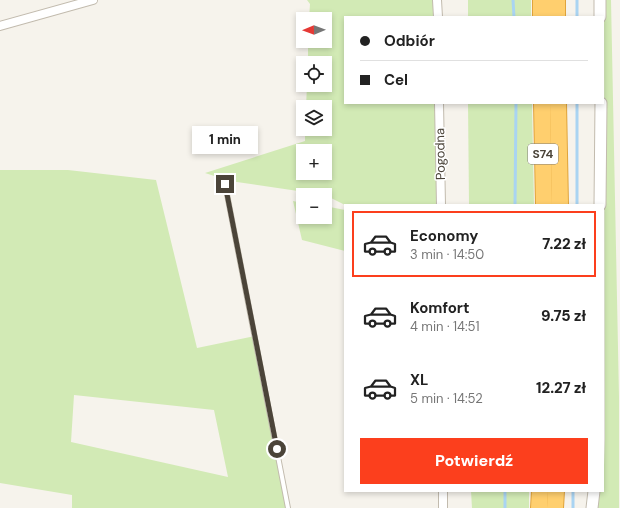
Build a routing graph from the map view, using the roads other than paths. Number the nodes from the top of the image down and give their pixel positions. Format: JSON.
{"nodes":[{"id":1,"x":94,"y":0,"type":"edge"},
{"id":2,"x":437,"y":0,"type":"edge"},
{"id":3,"x":541,"y":0,"type":"edge"},
{"id":4,"x":557,"y":0,"type":"edge"},
{"id":5,"x":600,"y":0,"type":"edge"},
{"id":6,"x":438,"y":16,"type":"edge"},
{"id":7,"x":541,"y":16,"type":"edge"},
{"id":8,"x":557,"y":16,"type":"edge"},
{"id":9,"x":600,"y":16,"type":"edge"},
{"id":10,"x":0,"y":26,"type":"edge"},
{"id":11,"x":439,"y":104,"type":"edge"},
{"id":12,"x":542,"y":104,"type":"edge"},
{"id":13,"x":558,"y":104,"type":"edge"},
{"id":14,"x":601,"y":104,"type":"edge"},
{"id":15,"x":225,"y":184,"type":"dead end"},
{"id":16,"x":441,"y":204,"type":"edge"},
{"id":17,"x":544,"y":204,"type":"edge"},
{"id":18,"x":560,"y":204,"type":"edge"},
{"id":19,"x":600,"y":204,"type":"edge"},
{"id":20,"x":443,"y":492,"type":"edge"},
{"id":21,"x":540,"y":492,"type":"edge"},
{"id":22,"x":556,"y":492,"type":"edge"},
{"id":23,"x":594,"y":492,"type":"edge"},
{"id":24,"x":288,"y":508,"type":"edge"},
{"id":25,"x":443,"y":508,"type":"edge"},
{"id":26,"x":539,"y":508,"type":"edge"},
{"id":27,"x":555,"y":508,"type":"edge"},
{"id":28,"x":592,"y":508,"type":"edge"}],
"edges":[{"from":1,"to":10,"type":"street"},
{"from":2,"to":6,"type":"street"},
{"from":3,"to":7,"type":"highway"},
{"from":4,"to":8,"type":"highway"},
{"from":5,"to":9,"type":"street"},
{"from":11,"to":16,"type":"street","name":"Pogodna"},
{"from":12,"to":17,"type":"highway","number":"S74"},
{"from":13,"to":18,"type":"highway","number":"S74"},
{"from":14,"to":19,"type":"street"},
{"from":15,"to":24,"type":"lane"},
{"from":20,"to":25,"type":"street"},
{"from":21,"to":26,"type":"highway"},
{"from":22,"to":27,"type":"highway"},
{"from":23,"to":28,"type":"street"}]}
